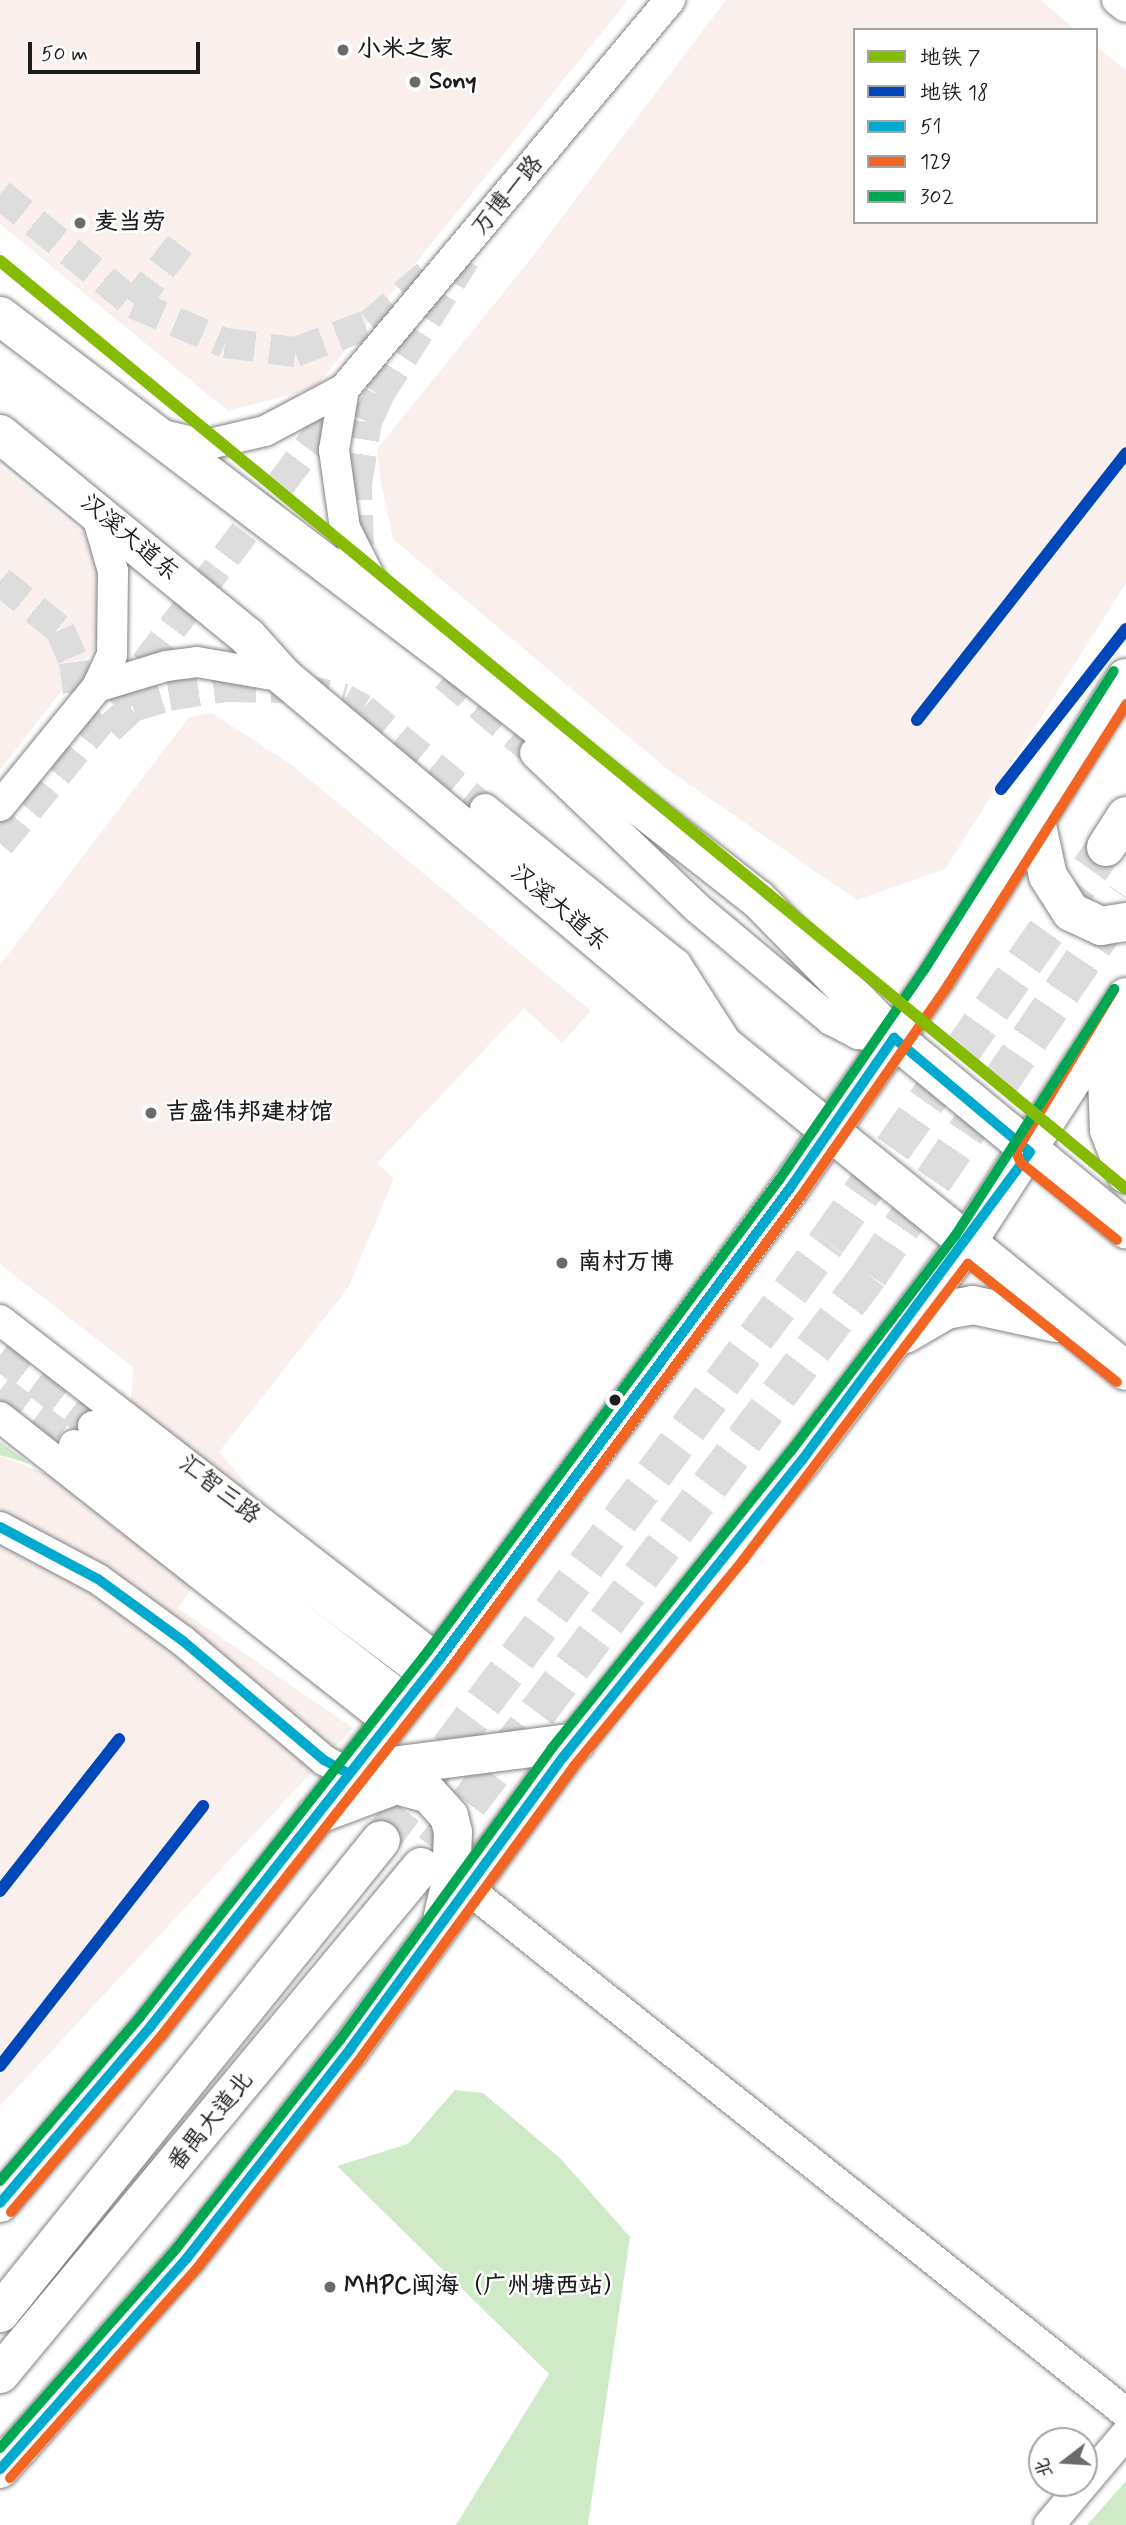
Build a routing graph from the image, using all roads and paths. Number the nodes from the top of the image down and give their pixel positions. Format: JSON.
{"nodes":[{"id":1,"x":670,"y":0,"type":"edge"},
{"id":2,"x":1117,"y":0,"type":"edge"},
{"id":3,"x":1126,"y":7,"type":"edge"},
{"id":4,"x":0,"y":316,"type":"edge"},
{"id":5,"x":344,"y":389,"type":"junction"},
{"id":6,"x":146,"y":430,"type":"junction"},
{"id":7,"x":0,"y":434,"type":"edge"},
{"id":8,"x":95,"y":509,"type":"junction"},
{"id":9,"x":386,"y":609,"type":"junction"},
{"id":10,"x":284,"y":677,"type":"junction"},
{"id":11,"x":1126,"y":678,"type":"edge"},
{"id":12,"x":97,"y":687,"type":"junction"},
{"id":13,"x":535,"y":753,"type":"tunnel mouth"},
{"id":14,"x":0,"y":806,"type":"edge"},
{"id":15,"x":485,"y":808,"type":"tunnel mouth"},
{"id":16,"x":1126,"y":816,"type":"edge"},
{"id":17,"x":1036,"y":821,"type":"junction"},
{"id":18,"x":1106,"y":847,"type":"tunnel mouth"},
{"id":19,"x":1126,"y":922,"type":"edge"},
{"id":20,"x":1126,"y":998,"type":"edge"},
{"id":21,"x":894,"y":1038,"type":"junction"},
{"id":22,"x":730,"y":1049,"type":"junction"},
{"id":23,"x":831,"y":1129,"type":"junction"},
{"id":24,"x":1030,"y":1152,"type":"junction"},
{"id":25,"x":1126,"y":1174,"type":"edge"},
{"id":26,"x":1126,"y":1229,"type":"edge"},
{"id":27,"x":966,"y":1244,"type":"junction"},
{"id":28,"x":0,"y":1320,"type":"edge"},
{"id":29,"x":1074,"y":1329,"type":"junction"},
{"id":30,"x":887,"y":1348,"type":"junction"},
{"id":31,"x":1126,"y":1371,"type":"edge"},
{"id":32,"x":0,"y":1416,"type":"edge"},
{"id":33,"x":84,"y":1436,"type":"tunnel mouth"},
{"id":34,"x":0,"y":1527,"type":"edge"},
{"id":35,"x":415,"y":1689,"type":"junction"},
{"id":36,"x":576,"y":1742,"type":"junction"},
{"id":37,"x":346,"y":1772,"type":"junction"},
{"id":38,"x":312,"y":1818,"type":"junction"},
{"id":39,"x":381,"y":1840,"type":"tunnel mouth"},
{"id":40,"x":421,"y":1867,"type":"tunnel mouth"},
{"id":41,"x":467,"y":1888,"type":"junction"},
{"id":42,"x":441,"y":1925,"type":"junction"},
{"id":43,"x":0,"y":2203,"type":"edge"},
{"id":44,"x":0,"y":2314,"type":"edge"},
{"id":45,"x":0,"y":2374,"type":"edge"},
{"id":46,"x":1126,"y":2413,"type":"edge"},
{"id":47,"x":1126,"y":2434,"type":"edge"},
{"id":48,"x":6,"y":2460,"type":"edge"},
{"id":49,"x":1049,"y":2525,"type":"edge"}],
"edges":[{"from":1,"to":5,"type":"street","name":"万博一路"},
{"from":2,"to":3,"type":"street"},
{"from":4,"to":6,"type":"main road"},
{"from":5,"to":6,"type":"street"},
{"from":5,"to":9,"type":"street"},
{"from":6,"to":9,"type":"main road"},
{"from":7,"to":8,"type":"main road","name":"汉溪大道东"},
{"from":8,"to":10,"type":"main road","name":"汉溪大道东"},
{"from":8,"to":12,"type":"street"},
{"from":9,"to":21,"type":"main road"},
{"from":10,"to":12,"type":"street"},
{"from":10,"to":22,"type":"main road","name":"汉溪大道东"},
{"from":11,"to":17,"type":"main road"},
{"from":12,"to":14,"type":"street"},
{"from":13,"to":21,"type":"street"},
{"from":15,"to":22,"type":"street"},
{"from":16,"to":18,"type":"main road"},
{"from":17,"to":19,"type":"main road"},
{"from":17,"to":21,"type":"main road"},
{"from":20,"to":24,"type":"main road"},
{"from":20,"to":25,"type":"main road"},
{"from":21,"to":23,"type":"main road"},
{"from":21,"to":24,"type":"main road"},
{"from":22,"to":23,"type":"main road","name":"汉溪大道东"},
{"from":23,"to":27,"type":"main road","name":"汉溪大道东"},
{"from":23,"to":35,"type":"main road"},
{"from":24,"to":26,"type":"main road"},
{"from":24,"to":27,"type":"main road"},
{"from":27,"to":29,"type":"main road","name":"汉溪大道东"},
{"from":27,"to":30,"type":"main road"},
{"from":28,"to":35,"type":"street","name":"汇智三路"},
{"from":29,"to":30,"type":"main road"},
{"from":29,"to":31,"type":"main road","name":"汉溪大道东"},
{"from":30,"to":36,"type":"main road"},
{"from":32,"to":35,"type":"street"},
{"from":33,"to":35,"type":"street"},
{"from":34,"to":37,"type":"street"},
{"from":35,"to":37,"type":"main road"},
{"from":36,"to":37,"type":"main road"},
{"from":36,"to":41,"type":"main road"},
{"from":37,"to":38,"type":"main road"},
{"from":38,"to":42,"type":"main road"},
{"from":38,"to":43,"type":"main road"},
{"from":39,"to":44,"type":"main road","name":"番禺大道北"},
{"from":40,"to":45,"type":"main road","name":"番禺大道北"},
{"from":41,"to":42,"type":"main road"},
{"from":41,"to":46,"type":"street"},
{"from":42,"to":48,"type":"main road"},
{"from":47,"to":49,"type":"street"}]}
